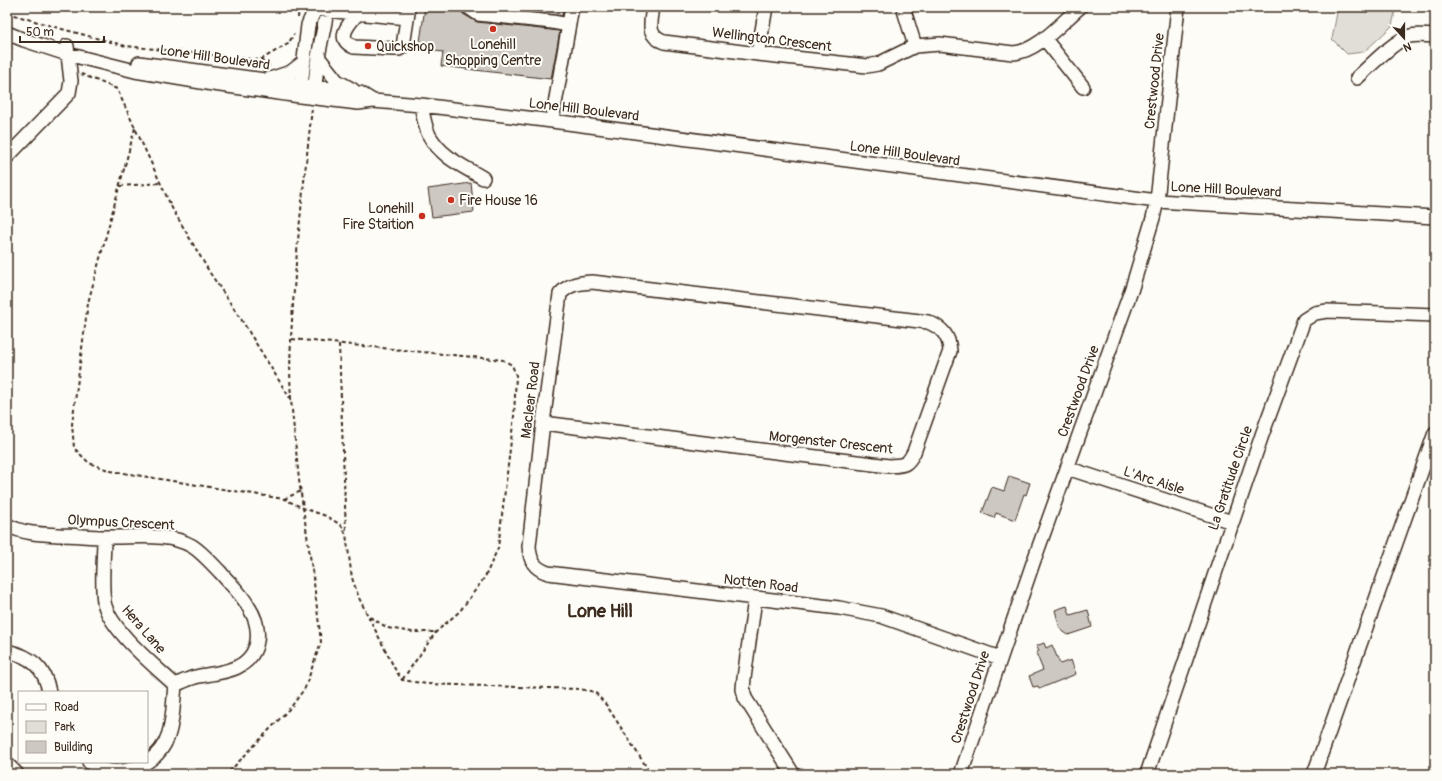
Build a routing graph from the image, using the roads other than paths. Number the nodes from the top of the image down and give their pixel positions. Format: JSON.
{"nodes":[{"id":1,"x":468,"y":7,"type":"edge"},
{"id":2,"x":572,"y":7,"type":"edge"},
{"id":3,"x":653,"y":7,"type":"edge"},
{"id":4,"x":766,"y":7,"type":"edge"},
{"id":5,"x":903,"y":7,"type":"edge"},
{"id":6,"x":1080,"y":7,"type":"edge"},
{"id":7,"x":1178,"y":7,"type":"edge"},
{"id":8,"x":322,"y":8,"type":"edge"},
{"id":9,"x":358,"y":13,"type":"junction"},
{"id":10,"x":7,"y":25,"type":"edge"},
{"id":11,"x":569,"y":25,"type":"junction"},
{"id":12,"x":7,"y":33,"type":"edge"},
{"id":13,"x":1435,"y":36,"type":"edge"},
{"id":14,"x":1044,"y":38,"type":"junction"},
{"id":15,"x":915,"y":46,"type":"junction"},
{"id":16,"x":67,"y":50,"type":"junction"},
{"id":17,"x":758,"y":54,"type":"junction"},
{"id":18,"x":318,"y":57,"type":"junction"},
{"id":19,"x":304,"y":62,"type":"junction"},
{"id":20,"x":1357,"y":78,"type":"dead end"},
{"id":21,"x":266,"y":80,"type":"junction"},
{"id":22,"x":1083,"y":87,"type":"dead end"},
{"id":23,"x":300,"y":91,"type":"junction"},
{"id":24,"x":314,"y":92,"type":"junction"},
{"id":25,"x":360,"y":93,"type":"junction"},
{"id":26,"x":373,"y":101,"type":"junction"},
{"id":27,"x":421,"y":105,"type":"junction"},
{"id":28,"x":552,"y":121,"type":"junction"},
{"id":29,"x":7,"y":157,"type":"edge"},
{"id":30,"x":483,"y":178,"type":"dead end"},
{"id":31,"x":1157,"y":202,"type":"junction"},
{"id":32,"x":1435,"y":217,"type":"edge"},
{"id":33,"x":592,"y":282,"type":"joint"},
{"id":34,"x":1435,"y":315,"type":"edge"},
{"id":35,"x":543,"y":423,"type":"junction"},
{"id":36,"x":1435,"y":433,"type":"edge"},
{"id":37,"x":1067,"y":468,"type":"junction"},
{"id":38,"x":1232,"y":522,"type":"junction"},
{"id":39,"x":7,"y":525,"type":"edge"},
{"id":40,"x":104,"y":537,"type":"junction"},
{"id":41,"x":529,"y":546,"type":"joint"},
{"id":42,"x":755,"y":599,"type":"junction"},
{"id":43,"x":7,"y":651,"type":"edge"},
{"id":44,"x":1000,"y":658,"type":"junction"},
{"id":45,"x":175,"y":685,"type":"junction"},
{"id":46,"x":49,"y":691,"type":"edge"},
{"id":47,"x":148,"y":761,"type":"edge"},
{"id":48,"x":91,"y":763,"type":"edge"},
{"id":49,"x":144,"y":763,"type":"edge"},
{"id":50,"x":7,"y":764,"type":"edge"},
{"id":51,"x":17,"y":774,"type":"edge"},
{"id":52,"x":793,"y":774,"type":"edge"},
{"id":53,"x":962,"y":774,"type":"edge"},
{"id":54,"x":1147,"y":774,"type":"edge"},
{"id":55,"x":1314,"y":774,"type":"edge"}],
"edges":[{"from":1,"to":11,"type":"street"},
{"from":2,"to":11,"type":"street"},
{"from":3,"to":17,"type":"street","name":"Wellington Crescent"},
{"from":4,"to":17,"type":"street"},
{"from":5,"to":15,"type":"street"},
{"from":6,"to":14,"type":"street","name":"Wellington Crescent"},
{"from":7,"to":31,"type":"street","name":"Crestwood Drive"},
{"from":8,"to":9,"type":"street"},
{"from":8,"to":18,"type":"street"},
{"from":8,"to":19,"type":"street"},
{"from":9,"to":9,"type":"street"},
{"from":10,"to":16,"type":"street","name":"Lone Hill Boulevard"},
{"from":11,"to":28,"type":"street"},
{"from":12,"to":16,"type":"street","name":"Lone Hill Boulevard"},
{"from":13,"to":20,"type":"street"},
{"from":14,"to":15,"type":"street","name":"Wellington Crescent"},
{"from":14,"to":22,"type":"street"},
{"from":15,"to":17,"type":"street","name":"Wellington Crescent"},
{"from":16,"to":21,"type":"street","name":"Lone Hill Boulevard"},
{"from":16,"to":23,"type":"street","name":"Lone Hill Boulevard"},
{"from":16,"to":29,"type":"street"},
{"from":18,"to":24,"type":"street"},
{"from":18,"to":25,"type":"street"},
{"from":19,"to":21,"type":"street"},
{"from":19,"to":23,"type":"street"},
{"from":21,"to":23,"type":"street","name":"Lone Hill Boulevard"},
{"from":23,"to":24,"type":"street","name":"Lone Hill Boulevard"},
{"from":24,"to":25,"type":"street","name":"Lone Hill Boulevard"},
{"from":24,"to":26,"type":"street","name":"Lone Hill Boulevard"},
{"from":25,"to":26,"type":"street","name":"Lone Hill Boulevard"},
{"from":26,"to":27,"type":"street","name":"Lone Hill Boulevard"},
{"from":27,"to":28,"type":"street","name":"Lone Hill Boulevard"},
{"from":27,"to":30,"type":"street"},
{"from":28,"to":31,"type":"street","name":"Lone Hill Boulevard"},
{"from":31,"to":32,"type":"street","name":"Lone Hill Boulevard"},
{"from":31,"to":37,"type":"street","name":"Crestwood Drive"},
{"from":33,"to":35,"type":"street","name":"Maclear Road"},
{"from":33,"to":35,"type":"street","name":"Morgenster Crescent"},
{"from":34,"to":38,"type":"street","name":"La Gratitude Circle"},
{"from":35,"to":41,"type":"street","name":"Maclear Road"},
{"from":36,"to":55,"type":"street"},
{"from":37,"to":38,"type":"street","name":"L'Arc Aisle"},
{"from":37,"to":44,"type":"street","name":"Crestwood Drive"},
{"from":38,"to":54,"type":"street","name":"La Gratitude Circle"},
{"from":39,"to":40,"type":"street","name":"Olympus Crescent"},
{"from":40,"to":45,"type":"street","name":"Hera Lane"},
{"from":40,"to":45,"type":"street","name":"Olympus Crescent"},
{"from":41,"to":42,"type":"street","name":"Notten Road"},
{"from":42,"to":44,"type":"street","name":"Notten Road"},
{"from":42,"to":52,"type":"street"},
{"from":43,"to":46,"type":"street"},
{"from":44,"to":53,"type":"street","name":"Crestwood Drive"},
{"from":45,"to":47,"type":"street"},
{"from":48,"to":49,"type":"street"},
{"from":50,"to":51,"type":"street"}]}
